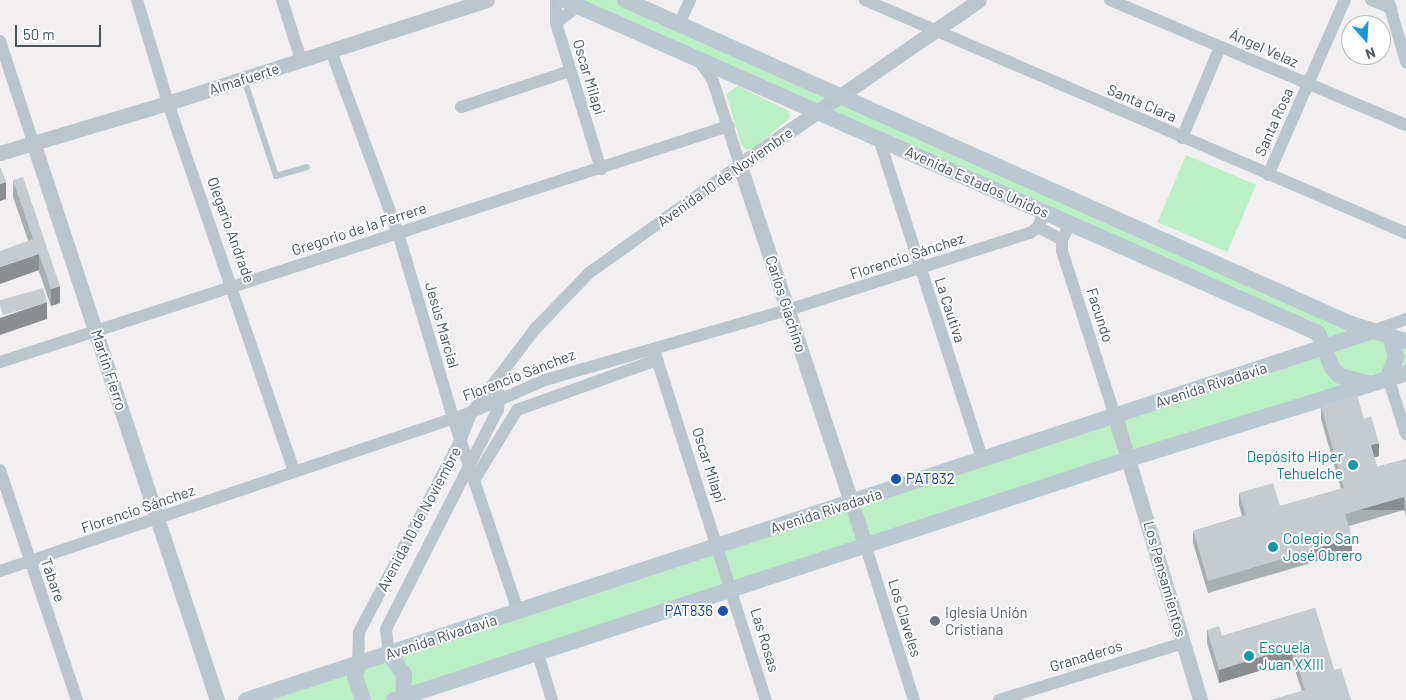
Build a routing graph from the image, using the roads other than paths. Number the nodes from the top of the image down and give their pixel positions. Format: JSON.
{"nodes":[{"id":1,"x":137,"y":0,"type":"edge"},
{"id":2,"x":282,"y":0,"type":"edge"},
{"id":3,"x":487,"y":0,"type":"edge"},
{"id":4,"x":556,"y":0,"type":"edge"},
{"id":5,"x":625,"y":0,"type":"edge"},
{"id":6,"x":690,"y":0,"type":"edge"},
{"id":7,"x":865,"y":0,"type":"edge"},
{"id":8,"x":979,"y":0,"type":"edge"},
{"id":9,"x":1110,"y":0,"type":"edge"},
{"id":10,"x":1345,"y":0,"type":"edge"},
{"id":11,"x":1371,"y":0,"type":"edge"},
{"id":12,"x":574,"y":2,"type":"edge"},
{"id":13,"x":1389,"y":4,"type":"edge"},
{"id":14,"x":556,"y":23,"type":"junction"},
{"id":15,"x":680,"y":24,"type":"junction"},
{"id":16,"x":934,"y":31,"type":"junction"},
{"id":17,"x":1404,"y":45,"type":"edge"},
{"id":18,"x":1220,"y":47,"type":"junction"},
{"id":19,"x":1,"y":49,"type":"edge"},
{"id":20,"x":331,"y":50,"type":"junction"},
{"id":21,"x":301,"y":60,"type":"junction"},
{"id":22,"x":1406,"y":62,"type":"edge"},
{"id":23,"x":701,"y":63,"type":"junction"},
{"id":24,"x":570,"y":71,"type":"junction"},
{"id":25,"x":244,"y":79,"type":"junction"},
{"id":26,"x":1308,"y":85,"type":"junction"},
{"id":27,"x":840,"y":96,"type":"junction"},
{"id":28,"x":168,"y":104,"type":"junction"},
{"id":29,"x":461,"y":107,"type":"dead end"},
{"id":30,"x":816,"y":113,"type":"junction"},
{"id":31,"x":1406,"y":125,"type":"edge"},
{"id":32,"x":729,"y":126,"type":"junction"},
{"id":33,"x":1182,"y":138,"type":"junction"},
{"id":34,"x":879,"y":139,"type":"junction"},
{"id":35,"x":33,"y":142,"type":"junction"},
{"id":36,"x":0,"y":153,"type":"edge"},
{"id":37,"x":740,"y":165,"type":"junction"},
{"id":38,"x":307,"y":167,"type":"dead end"},
{"id":39,"x":601,"y":169,"type":"junction"},
{"id":40,"x":1268,"y":176,"type":"junction"},
{"id":41,"x":1052,"y":190,"type":"junction"},
{"id":42,"x":1080,"y":202,"type":"junction"},
{"id":43,"x":1041,"y":219,"type":"junction"},
{"id":44,"x":1070,"y":224,"type":"junction"},
{"id":45,"x":398,"y":233,"type":"junction"},
{"id":46,"x":1406,"y":233,"type":"edge"},
{"id":47,"x":1062,"y":240,"type":"junction"},
{"id":48,"x":919,"y":270,"type":"junction"},
{"id":49,"x":234,"y":287,"type":"junction"},
{"id":50,"x":788,"y":310,"type":"junction"},
{"id":51,"x":1406,"y":319,"type":"edge"},
{"id":52,"x":96,"y":331,"type":"junction"},
{"id":53,"x":1373,"y":331,"type":"junction"},
{"id":54,"x":1390,"y":336,"type":"junction"},
{"id":55,"x":1406,"y":341,"type":"edge"},
{"id":56,"x":1324,"y":348,"type":"junction"},
{"id":57,"x":656,"y":355,"type":"junction"},
{"id":58,"x":0,"y":362,"type":"edge"},
{"id":59,"x":1406,"y":373,"type":"edge"},
{"id":60,"x":1388,"y":377,"type":"junction"},
{"id":61,"x":496,"y":382,"type":"junction"},
{"id":62,"x":1368,"y":383,"type":"junction"},
{"id":63,"x":499,"y":398,"type":"junction"},
{"id":64,"x":472,"y":412,"type":"junction"},
{"id":65,"x":1115,"y":416,"type":"junction"},
{"id":66,"x":452,"y":418,"type":"junction"},
{"id":67,"x":1406,"y":434,"type":"edge"},
{"id":68,"x":460,"y":441,"type":"junction"},
{"id":69,"x":1129,"y":459,"type":"junction"},
{"id":70,"x":983,"y":461,"type":"junction"},
{"id":71,"x":470,"y":464,"type":"junction"},
{"id":72,"x":0,"y":470,"type":"edge"},
{"id":73,"x":294,"y":471,"type":"junction"},
{"id":74,"x":475,"y":479,"type":"junction"},
{"id":75,"x":852,"y":502,"type":"junction"},
{"id":76,"x":158,"y":520,"type":"junction"},
{"id":77,"x":718,"y":546,"type":"junction"},
{"id":78,"x":866,"y":547,"type":"junction"},
{"id":79,"x":30,"y":562,"type":"junction"},
{"id":80,"x":0,"y":571,"type":"edge"},
{"id":81,"x":733,"y":590,"type":"junction"},
{"id":82,"x":518,"y":611,"type":"junction"},
{"id":83,"x":1183,"y":643,"type":"junction"},
{"id":84,"x":390,"y":654,"type":"junction"},
{"id":85,"x":538,"y":654,"type":"junction"},
{"id":86,"x":358,"y":664,"type":"junction"},
{"id":87,"x":400,"y":699,"type":"edge"},
{"id":88,"x":76,"y":700,"type":"edge"},
{"id":89,"x":217,"y":700,"type":"edge"},
{"id":90,"x":246,"y":700,"type":"edge"},
{"id":91,"x":363,"y":700,"type":"edge"},
{"id":92,"x":552,"y":700,"type":"edge"},
{"id":93,"x":766,"y":700,"type":"edge"},
{"id":94,"x":914,"y":700,"type":"edge"},
{"id":95,"x":999,"y":700,"type":"edge"},
{"id":96,"x":1200,"y":700,"type":"edge"}],
"edges":[{"from":1,"to":28,"type":"street","name":"Olegario Andrade"},
{"from":2,"to":21,"type":"street"},
{"from":3,"to":20,"type":"street","name":"Almafuerte"},
{"from":4,"to":14,"type":"street","name":"Oscar Milapi"},
{"from":5,"to":15,"type":"main road","name":"Avenida Estados Unidos"},
{"from":6,"to":15,"type":"street"},
{"from":7,"to":16,"type":"street","name":"Santa Clara"},
{"from":8,"to":16,"type":"street","name":"Avenida 10 de Noviembre"},
{"from":9,"to":18,"type":"street","name":"Ángel Velaz"},
{"from":10,"to":26,"type":"street","name":"Santa Rosa"},
{"from":11,"to":13,"type":"street"},
{"from":12,"to":14,"type":"street"},
{"from":12,"to":23,"type":"main road","name":"Avenida Estados Unidos"},
{"from":13,"to":17,"type":"street"},
{"from":14,"to":24,"type":"street","name":"Oscar Milapi"},
{"from":15,"to":27,"type":"main road","name":"Avenida Estados Unidos"},
{"from":16,"to":27,"type":"street","name":"Avenida 10 de Noviembre"},
{"from":16,"to":33,"type":"street","name":"Santa Clara"},
{"from":17,"to":22,"type":"street"},
{"from":18,"to":26,"type":"street","name":"Ángel Velaz"},
{"from":18,"to":33,"type":"street"},
{"from":19,"to":35,"type":"street","name":"Martin Fierro"},
{"from":20,"to":21,"type":"street","name":"Almafuerte"},
{"from":20,"to":45,"type":"street","name":"Jesús Marcial"},
{"from":21,"to":25,"type":"street","name":"Almafuerte"},
{"from":23,"to":30,"type":"main road","name":"Avenida Estados Unidos"},
{"from":23,"to":32,"type":"street","name":"Carlos Giachino"},
{"from":24,"to":29,"type":"street"},
{"from":24,"to":39,"type":"street","name":"Oscar Milapi"},
{"from":25,"to":28,"type":"street","name":"Almafuerte"},
{"from":25,"to":38,"type":"lane"},
{"from":26,"to":31,"type":"street","name":"Ángel Velaz"},
{"from":26,"to":40,"type":"street","name":"Santa Rosa"},
{"from":27,"to":30,"type":"street","name":"Avenida 10 de Noviembre"},
{"from":27,"to":41,"type":"main road","name":"Avenida Estados Unidos"},
{"from":28,"to":35,"type":"street","name":"Almafuerte"},
{"from":28,"to":49,"type":"street","name":"Olegario Andrade"},
{"from":30,"to":34,"type":"main road","name":"Avenida Estados Unidos"},
{"from":30,"to":37,"type":"street","name":"Avenida 10 de Noviembre"},
{"from":32,"to":37,"type":"street","name":"Carlos Giachino"},
{"from":32,"to":39,"type":"street","name":"Gregorio de la Ferrere"},
{"from":33,"to":40,"type":"street","name":"Santa Clara"},
{"from":34,"to":43,"type":"main road","name":"Avenida Estados Unidos"},
{"from":34,"to":48,"type":"street","name":"La Cautiva"},
{"from":35,"to":36,"type":"street","name":"Almafuerte"},
{"from":35,"to":52,"type":"street","name":"Martin Fierro"},
{"from":37,"to":50,"type":"street","name":"Carlos Giachino"},
{"from":37,"to":61,"type":"street","name":"Avenida 10 de Noviembre"},
{"from":39,"to":45,"type":"street","name":"Gregorio de la Ferrere"},
{"from":40,"to":46,"type":"street","name":"Santa Clara"},
{"from":41,"to":42,"type":"main road","name":"Avenida Estados Unidos"},
{"from":41,"to":43,"type":"main road"},
{"from":42,"to":44,"type":"main road"},
{"from":42,"to":53,"type":"main road","name":"Avenida Estados Unidos"},
{"from":43,"to":44,"type":"main road","name":"Avenida Estados Unidos"},
{"from":43,"to":47,"type":"street"},
{"from":43,"to":48,"type":"street","name":"Florencio Sánchez"},
{"from":44,"to":47,"type":"street"},
{"from":44,"to":56,"type":"main road","name":"Avenida Estados Unidos"},
{"from":45,"to":49,"type":"street","name":"Gregorio de la Ferrere"},
{"from":45,"to":66,"type":"street","name":"Jesús Marcial"},
{"from":47,"to":65,"type":"street","name":"Facundo"},
{"from":48,"to":50,"type":"street","name":"Florencio Sánchez"},
{"from":48,"to":70,"type":"street","name":"La Cautiva"},
{"from":49,"to":52,"type":"street","name":"Gregorio de la Ferrere"},
{"from":49,"to":73,"type":"street","name":"Olegario Andrade"},
{"from":50,"to":57,"type":"street","name":"Florencio Sánchez"},
{"from":50,"to":75,"type":"street","name":"Carlos Giachino"},
{"from":51,"to":53,"type":"street"},
{"from":52,"to":58,"type":"street","name":"Gregorio de la Ferrere"},
{"from":52,"to":76,"type":"street","name":"Martin Fierro"},
{"from":53,"to":54,"type":"main road"},
{"from":53,"to":56,"type":"main road","name":"Avenida Rivadavia"},
{"from":54,"to":55,"type":"main road"},
{"from":54,"to":60,"type":"main road"},
{"from":56,"to":62,"type":"main road","name":"Avenida Estados Unidos"},
{"from":56,"to":65,"type":"main road","name":"Avenida Rivadavia"},
{"from":57,"to":63,"type":"street","name":"Florencio Sánchez"},
{"from":57,"to":74,"type":"street"},
{"from":57,"to":77,"type":"street","name":"Oscar Milapi"},
{"from":59,"to":60,"type":"main road"},
{"from":60,"to":62,"type":"main road"},
{"from":60,"to":67,"type":"street"},
{"from":61,"to":63,"type":"street","name":"Avenida 10 de Noviembre"},
{"from":61,"to":64,"type":"street","name":"Avenida 10 de Noviembre"},
{"from":62,"to":69,"type":"main road"},
{"from":63,"to":64,"type":"street","name":"Florencio Sánchez"},
{"from":63,"to":71,"type":"street","name":"Avenida 10 de Noviembre"},
{"from":64,"to":66,"type":"street","name":"Florencio Sánchez"},
{"from":64,"to":68,"type":"street","name":"Avenida 10 de Noviembre"},
{"from":65,"to":69,"type":"street","name":"Los Pensamientos"},
{"from":65,"to":70,"type":"main road","name":"Avenida Rivadavia"},
{"from":66,"to":68,"type":"street","name":"Jesús Marcial"},
{"from":66,"to":73,"type":"street","name":"Florencio Sánchez"},
{"from":68,"to":71,"type":"street","name":"Jesús Marcial"},
{"from":68,"to":86,"type":"street","name":"Avenida 10 de Noviembre"},
{"from":69,"to":78,"type":"main road"},
{"from":69,"to":83,"type":"street","name":"Los Pensamientos"},
{"from":70,"to":75,"type":"main road","name":"Avenida Rivadavia"},
{"from":71,"to":74,"type":"street","name":"Jesús Marcial"},
{"from":71,"to":84,"type":"street","name":"Avenida 10 de Noviembre"},
{"from":72,"to":79,"type":"street","name":"Tabare"},
{"from":73,"to":76,"type":"street","name":"Florencio Sánchez"},
{"from":74,"to":82,"type":"street","name":"Jesús Marcial"},
{"from":75,"to":77,"type":"main road","name":"Avenida Rivadavia"},
{"from":75,"to":78,"type":"street","name":"Carlos Giachino"},
{"from":76,"to":79,"type":"street","name":"Florencio Sánchez"},
{"from":76,"to":89,"type":"street","name":"Martin Fierro"},
{"from":77,"to":81,"type":"street","name":"Oscar Milapi"},
{"from":77,"to":82,"type":"main road","name":"Avenida Rivadavia"},
{"from":78,"to":81,"type":"main road"},
{"from":78,"to":94,"type":"street","name":"Los Claveles"},
{"from":79,"to":80,"type":"street","name":"Florencio Sánchez"},
{"from":79,"to":88,"type":"street","name":"Tabare"},
{"from":81,"to":85,"type":"main road"},
{"from":81,"to":93,"type":"street","name":"Las Rosas"},
{"from":82,"to":84,"type":"main road","name":"Avenida Rivadavia"},
{"from":83,"to":95,"type":"street","name":"Granaderos"},
{"from":83,"to":96,"type":"street","name":"Los Pensamientos"},
{"from":84,"to":86,"type":"main road","name":"Avenida Rivadavia"},
{"from":84,"to":87,"type":"main road"},
{"from":85,"to":87,"type":"main road"},
{"from":85,"to":92,"type":"street"},
{"from":86,"to":90,"type":"main road","name":"Avenida Rivadavia"},
{"from":86,"to":91,"type":"main road"}]}
